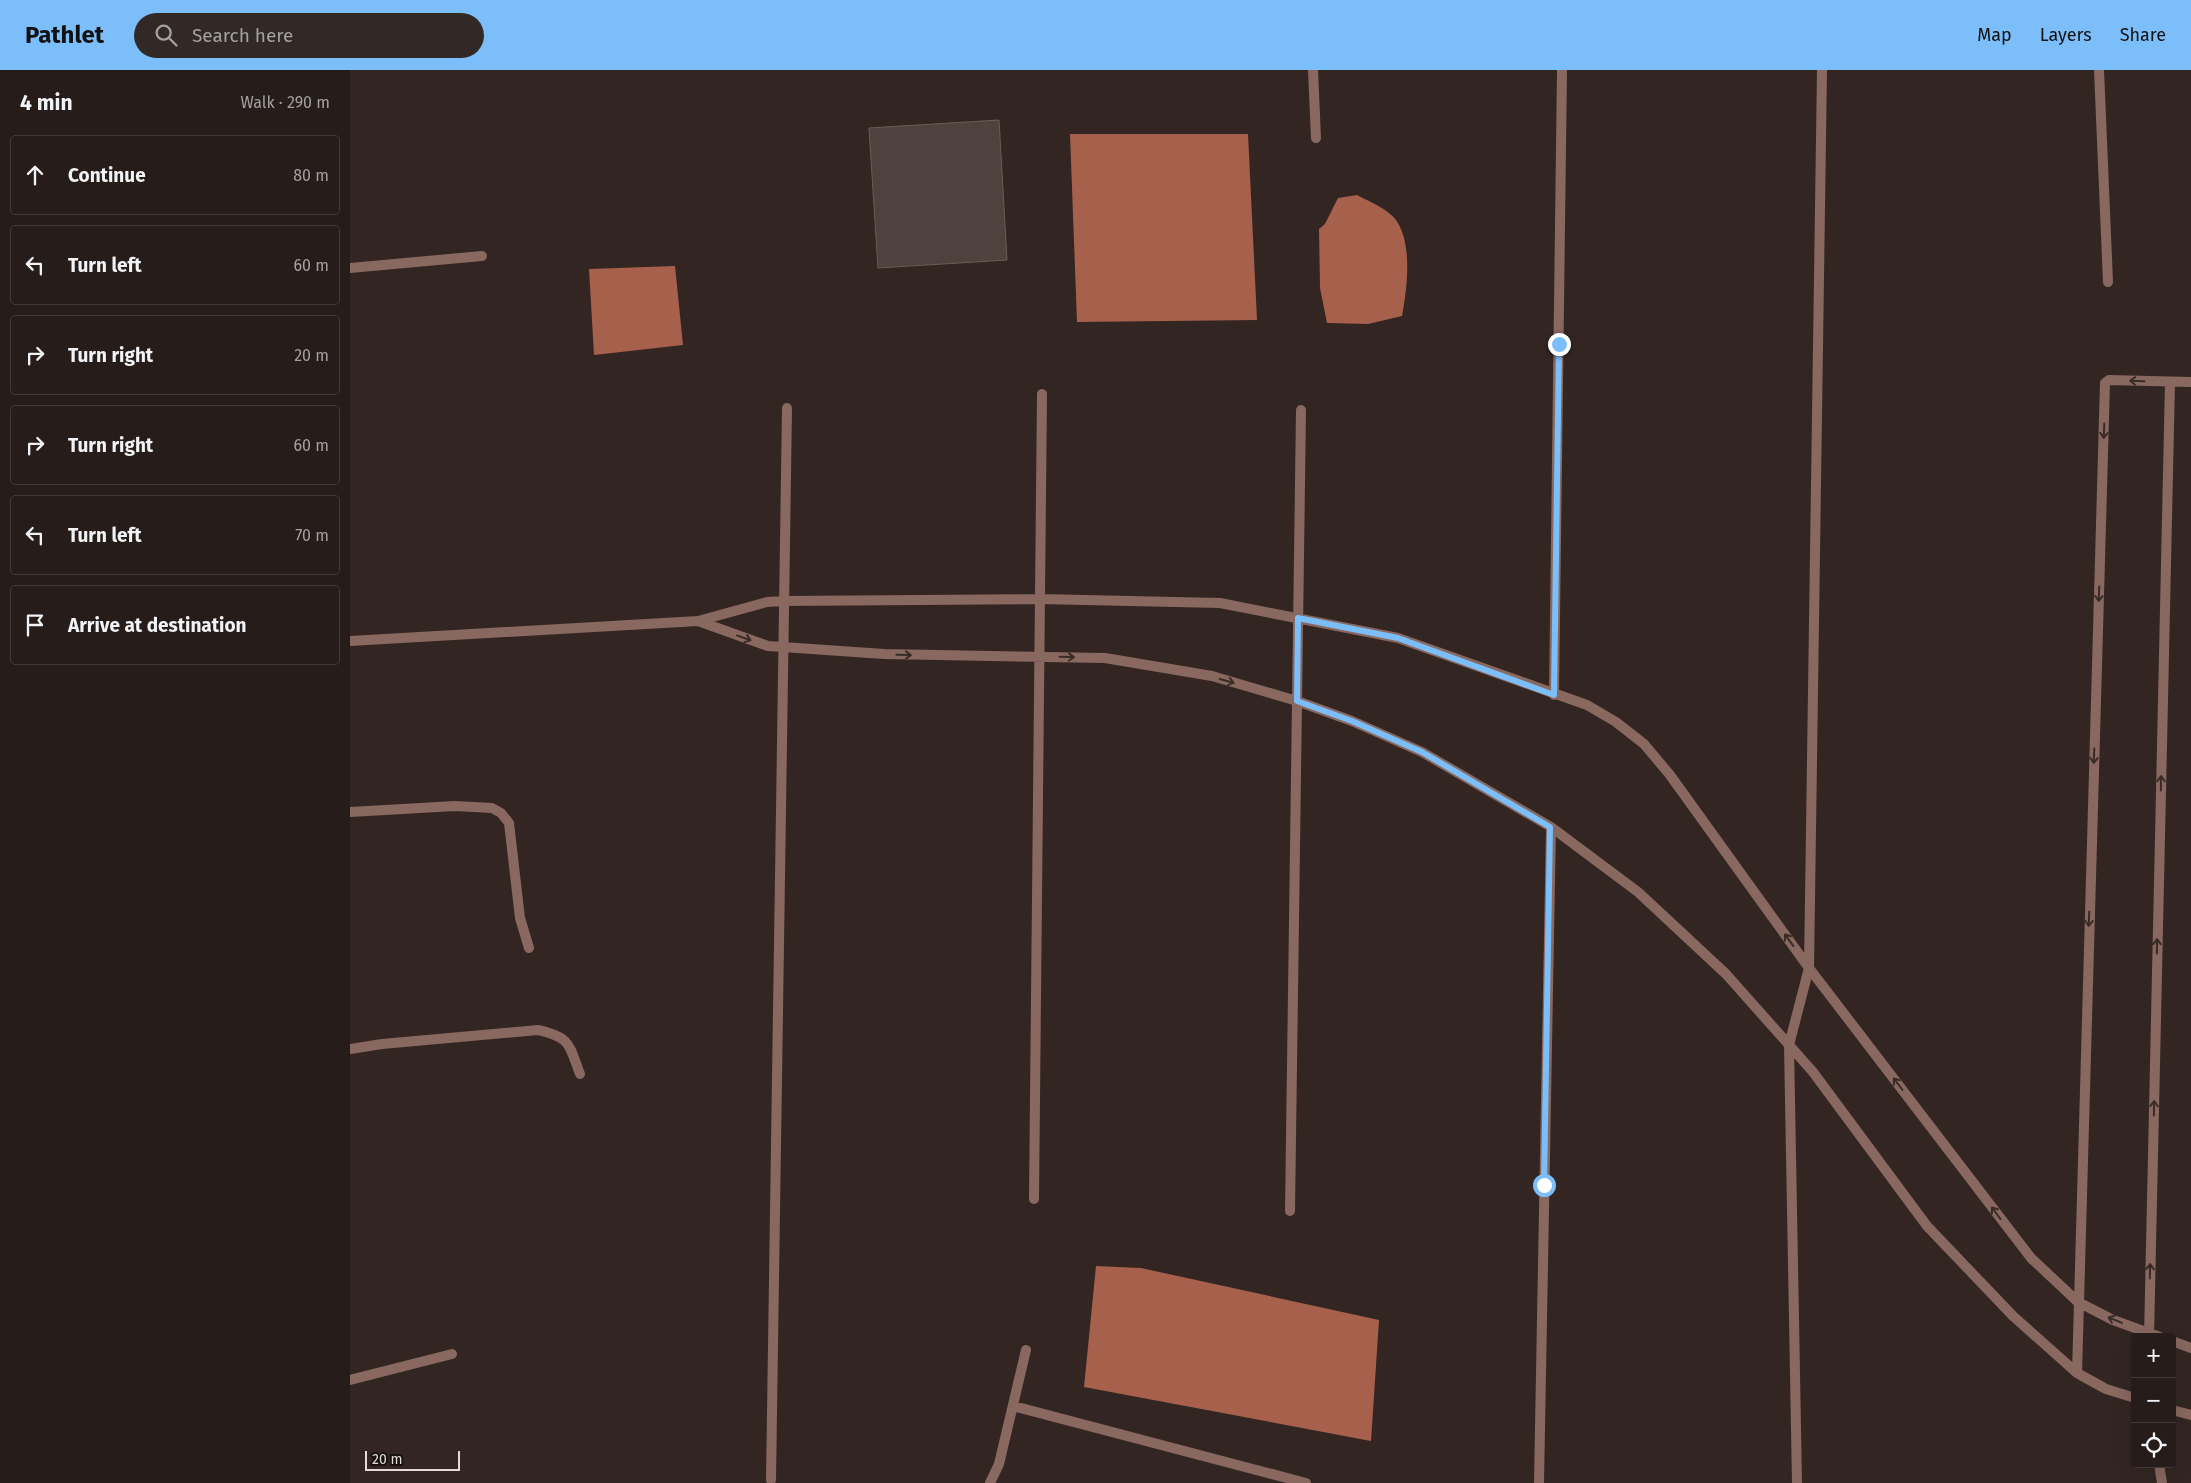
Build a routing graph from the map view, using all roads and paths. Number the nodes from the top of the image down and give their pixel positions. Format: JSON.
{"nodes":[{"id":1,"x":1313,"y":70,"type":"edge"},
{"id":2,"x":1562,"y":70,"type":"edge"},
{"id":3,"x":1822,"y":70,"type":"edge"},
{"id":4,"x":2099,"y":70,"type":"edge"},
{"id":5,"x":1316,"y":138,"type":"dead end"},
{"id":6,"x":482,"y":256,"type":"dead end"},
{"id":7,"x":350,"y":268,"type":"edge"},
{"id":8,"x":2108,"y":282,"type":"dead end"},
{"id":9,"x":2170,"y":382,"type":"junction"},
{"id":10,"x":2191,"y":382,"type":"edge"},
{"id":11,"x":1042,"y":394,"type":"dead end"},
{"id":12,"x":787,"y":408,"type":"dead end"},
{"id":13,"x":1301,"y":410,"type":"dead end"},
{"id":14,"x":1040,"y":600,"type":"junction"},
{"id":15,"x":784,"y":601,"type":"junction"},
{"id":16,"x":1298,"y":618,"type":"junction"},
{"id":17,"x":698,"y":621,"type":"junction"},
{"id":18,"x":350,"y":641,"type":"edge"},
{"id":19,"x":784,"y":647,"type":"junction"},
{"id":20,"x":1039,"y":657,"type":"junction"},
{"id":21,"x":1554,"y":695,"type":"junction"},
{"id":22,"x":1297,"y":701,"type":"junction"},
{"id":23,"x":350,"y":812,"type":"edge"},
{"id":24,"x":1550,"y":827,"type":"junction"},
{"id":25,"x":529,"y":948,"type":"dead end"},
{"id":26,"x":1809,"y":968,"type":"junction"},
{"id":27,"x":1789,"y":1045,"type":"junction"},
{"id":28,"x":350,"y":1049,"type":"edge"},
{"id":29,"x":580,"y":1074,"type":"dead end"},
{"id":30,"x":1034,"y":1199,"type":"dead end"},
{"id":31,"x":1290,"y":1211,"type":"dead end"},
{"id":32,"x":2078,"y":1302,"type":"junction"},
{"id":33,"x":2144,"y":1333,"type":"edge"},
{"id":34,"x":2149,"y":1333,"type":"edge"},
{"id":35,"x":2176,"y":1342,"type":"edge"},
{"id":36,"x":2191,"y":1348,"type":"edge"},
{"id":37,"x":1026,"y":1350,"type":"dead end"},
{"id":38,"x":452,"y":1354,"type":"dead end"},
{"id":39,"x":2078,"y":1373,"type":"junction"},
{"id":40,"x":350,"y":1380,"type":"edge"},
{"id":41,"x":2131,"y":1397,"type":"edge"},
{"id":42,"x":1013,"y":1406,"type":"junction"},
{"id":43,"x":2176,"y":1411,"type":"edge"},
{"id":44,"x":2191,"y":1415,"type":"edge"},
{"id":45,"x":2160,"y":1468,"type":"edge"},
{"id":46,"x":771,"y":1480,"type":"dead end"},
{"id":47,"x":990,"y":1483,"type":"edge"},
{"id":48,"x":1306,"y":1483,"type":"edge"},
{"id":49,"x":1539,"y":1483,"type":"edge"},
{"id":50,"x":1798,"y":1483,"type":"edge"},
{"id":51,"x":2162,"y":1483,"type":"edge"}],
"edges":[{"from":1,"to":5,"type":"street"},
{"from":2,"to":21,"type":"street"},
{"from":3,"to":26,"type":"street"},
{"from":4,"to":8,"type":"street"},
{"from":6,"to":7,"type":"street"},
{"from":9,"to":10,"type":"street"},
{"from":9,"to":32,"type":"street","one_way":true},
{"from":34,"to":9,"type":"street","one_way":true},
{"from":11,"to":14,"type":"street"},
{"from":12,"to":15,"type":"street"},
{"from":13,"to":16,"type":"street"},
{"from":14,"to":15,"type":"street"},
{"from":14,"to":16,"type":"street"},
{"from":14,"to":20,"type":"street"},
{"from":15,"to":17,"type":"street"},
{"from":15,"to":19,"type":"street"},
{"from":16,"to":21,"type":"street"},
{"from":16,"to":22,"type":"street"},
{"from":17,"to":18,"type":"street"},
{"from":17,"to":19,"type":"street","one_way":true},
{"from":19,"to":20,"type":"street","one_way":true},
{"from":19,"to":46,"type":"street"},
{"from":20,"to":22,"type":"street","one_way":true},
{"from":20,"to":30,"type":"street"},
{"from":26,"to":21,"type":"street","one_way":true},
{"from":22,"to":24,"type":"street"},
{"from":22,"to":31,"type":"street"},
{"from":23,"to":25,"type":"street"},
{"from":24,"to":27,"type":"street"},
{"from":24,"to":49,"type":"street"},
{"from":26,"to":27,"type":"street"},
{"from":32,"to":26,"type":"street","one_way":true},
{"from":27,"to":39,"type":"street"},
{"from":27,"to":50,"type":"street"},
{"from":28,"to":29,"type":"street"},
{"from":33,"to":32,"type":"street","one_way":true},
{"from":32,"to":39,"type":"street"},
{"from":35,"to":36,"type":"street"},
{"from":37,"to":42,"type":"street"},
{"from":38,"to":40,"type":"street"},
{"from":39,"to":41,"type":"street"},
{"from":42,"to":47,"type":"street"},
{"from":42,"to":48,"type":"street"},
{"from":43,"to":44,"type":"street"},
{"from":45,"to":51,"type":"street"}]}
